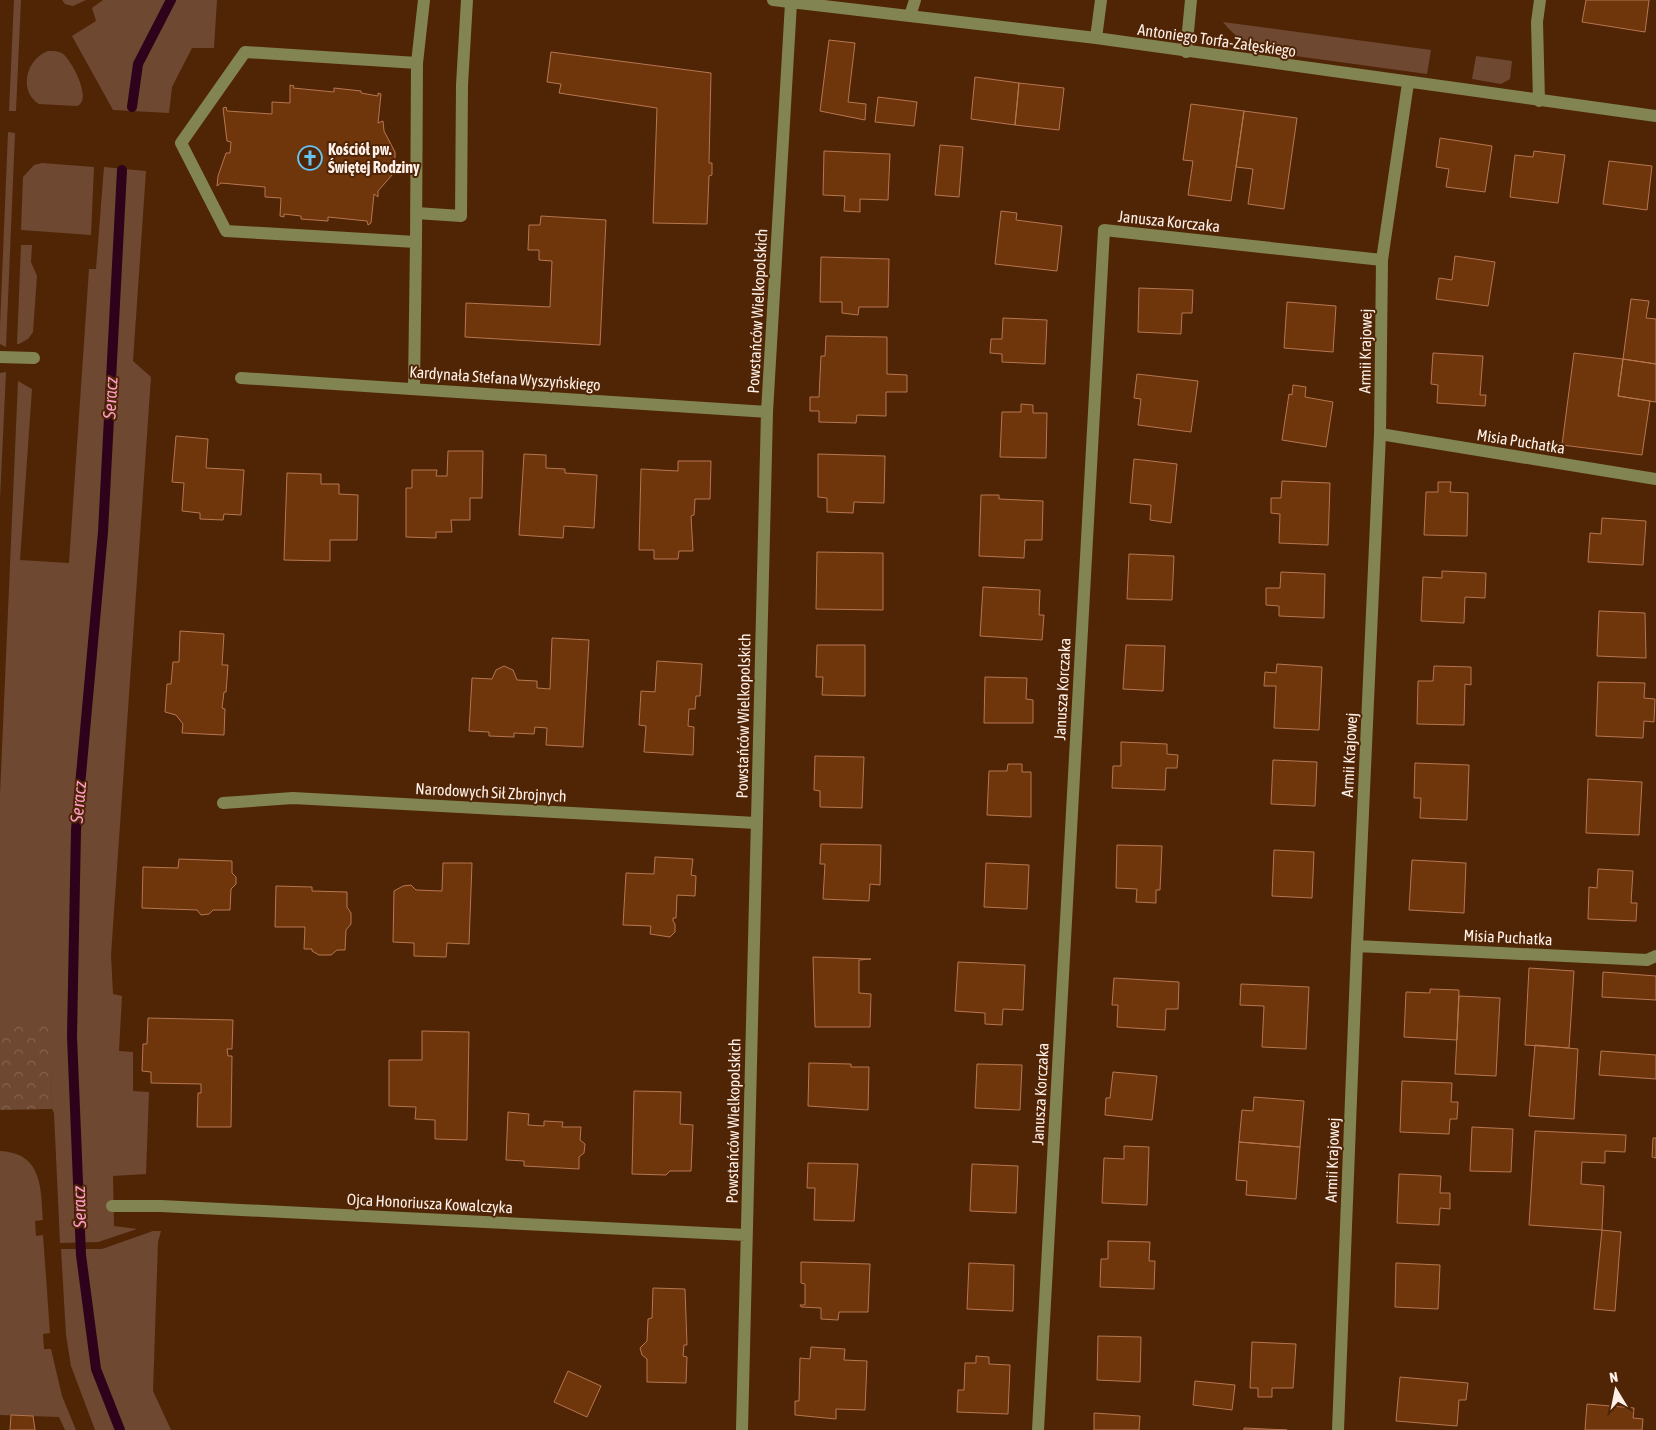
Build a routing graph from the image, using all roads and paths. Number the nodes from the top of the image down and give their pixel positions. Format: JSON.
{"nodes":[{"id":1,"x":424,"y":0,"type":"edge"},
{"id":2,"x":467,"y":0,"type":"edge"},
{"id":3,"x":774,"y":0,"type":"edge"},
{"id":4,"x":915,"y":0,"type":"edge"},
{"id":5,"x":1101,"y":0,"type":"edge"},
{"id":6,"x":1191,"y":0,"type":"edge"},
{"id":7,"x":1540,"y":0,"type":"edge"},
{"id":8,"x":790,"y":3,"type":"junction"},
{"id":9,"x":910,"y":16,"type":"junction"},
{"id":10,"x":1096,"y":38,"type":"junction"},
{"id":11,"x":1186,"y":52,"type":"junction"},
{"id":12,"x":417,"y":63,"type":"junction"},
{"id":13,"x":1408,"y":83,"type":"junction"},
{"id":14,"x":1539,"y":101,"type":"junction"},
{"id":15,"x":1656,"y":116,"type":"edge"},
{"id":16,"x":416,"y":213,"type":"junction"},
{"id":17,"x":416,"y":242,"type":"junction"},
{"id":18,"x":1382,"y":260,"type":"junction"},
{"id":19,"x":0,"y":357,"type":"edge"},
{"id":20,"x":34,"y":358,"type":"dead end"},
{"id":21,"x":241,"y":378,"type":"dead end"},
{"id":22,"x":414,"y":388,"type":"junction"},
{"id":23,"x":767,"y":412,"type":"junction"},
{"id":24,"x":1380,"y":434,"type":"junction"},
{"id":25,"x":1656,"y":479,"type":"edge"},
{"id":26,"x":223,"y":802,"type":"dead end"},
{"id":27,"x":756,"y":823,"type":"junction"},
{"id":28,"x":1356,"y":946,"type":"junction"},
{"id":29,"x":1656,"y":956,"type":"edge"},
{"id":30,"x":112,"y":1206,"type":"dead end"},
{"id":31,"x":746,"y":1235,"type":"junction"},
{"id":32,"x":742,"y":1430,"type":"edge"},
{"id":33,"x":1038,"y":1430,"type":"edge"},
{"id":34,"x":1338,"y":1430,"type":"edge"}],
"edges":[{"from":1,"to":12,"type":"street"},
{"from":2,"to":16,"type":"street"},
{"from":3,"to":8,"type":"street","name":"Antoniego Torfa-Załęskiego"},
{"from":4,"to":9,"type":"street"},
{"from":5,"to":10,"type":"street"},
{"from":6,"to":11,"type":"street"},
{"from":7,"to":14,"type":"street"},
{"from":8,"to":9,"type":"street","name":"Antoniego Torfa-Załęskiego"},
{"from":8,"to":23,"type":"street","name":"Powstańców Wielkopolskich"},
{"from":9,"to":10,"type":"street","name":"Antoniego Torfa-Załęskiego"},
{"from":10,"to":11,"type":"street","name":"Antoniego Torfa-Załęskiego"},
{"from":11,"to":13,"type":"street","name":"Antoniego Torfa-Załęskiego"},
{"from":12,"to":16,"type":"street"},
{"from":12,"to":17,"type":"street"},
{"from":13,"to":14,"type":"street","name":"Antoniego Torfa-Załęskiego"},
{"from":13,"to":18,"type":"street","name":"Armii Krajowej"},
{"from":14,"to":15,"type":"street","name":"Antoniego Torfa-Załęskiego"},
{"from":16,"to":17,"type":"street"},
{"from":17,"to":22,"type":"street"},
{"from":18,"to":24,"type":"street","name":"Armii Krajowej"},
{"from":18,"to":33,"type":"street","name":"Janusza Korczaka"},
{"from":19,"to":20,"type":"street"},
{"from":21,"to":22,"type":"street","name":"Kardynała Stefana Wyszyńskiego"},
{"from":22,"to":23,"type":"street","name":"Kardynała Stefana Wyszyńskiego"},
{"from":23,"to":27,"type":"street","name":"Powstańców Wielkopolskich"},
{"from":24,"to":25,"type":"street","name":"Misia Puchatka"},
{"from":24,"to":28,"type":"street","name":"Armii Krajowej"},
{"from":26,"to":27,"type":"street","name":"Narodowych Sił Zbrojnych"},
{"from":27,"to":31,"type":"street","name":"Powstańców Wielkopolskich"},
{"from":28,"to":29,"type":"street","name":"Misia Puchatka"},
{"from":28,"to":34,"type":"street","name":"Armii Krajowej"},
{"from":30,"to":31,"type":"street","name":"Ojca Honoriusza Kowalczyka"},
{"from":31,"to":32,"type":"street","name":"Powstańców Wielkopolskich"}]}
